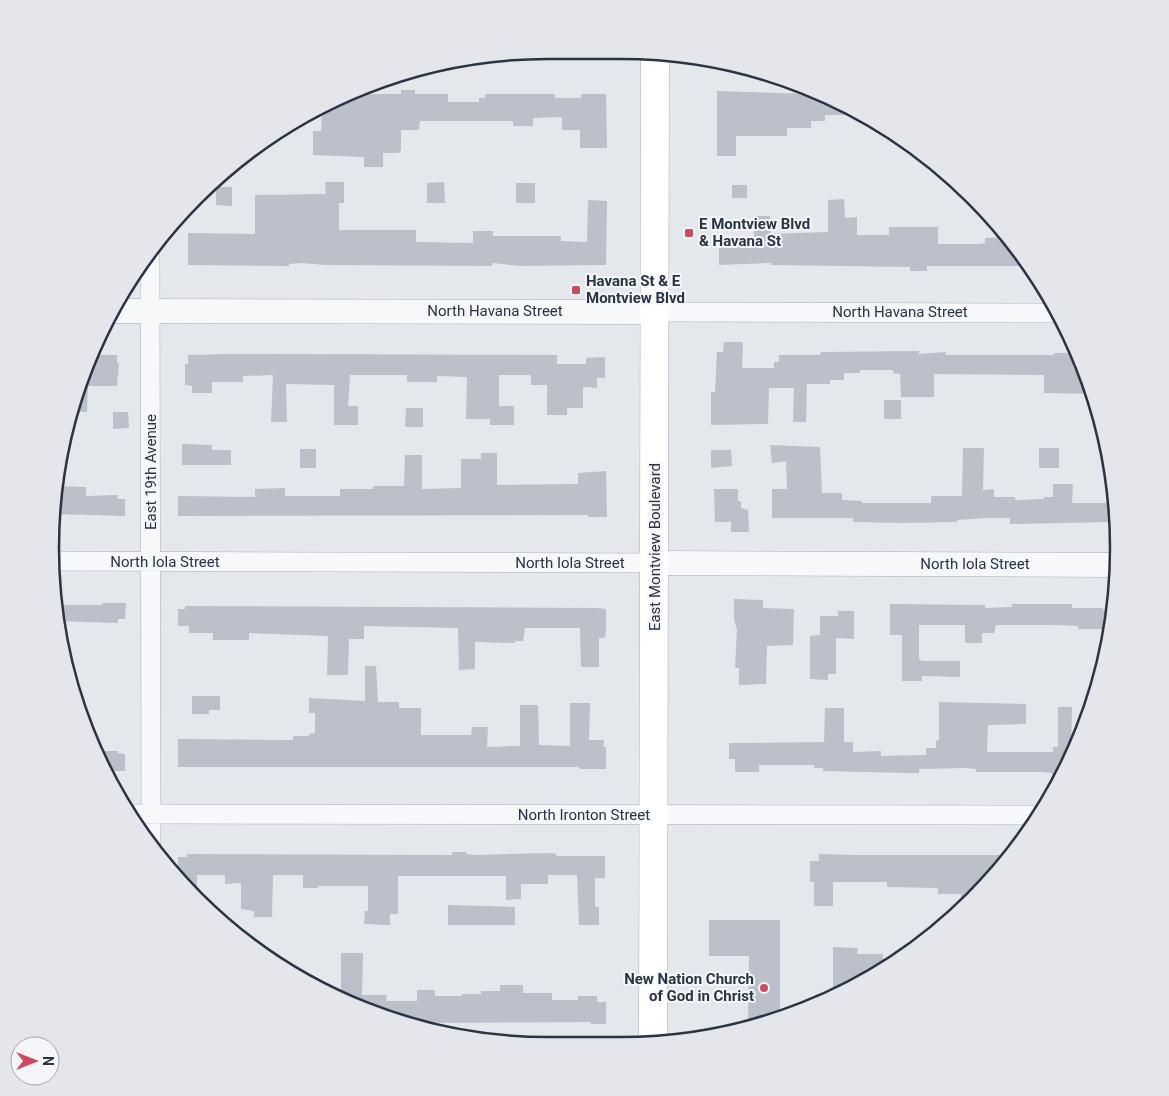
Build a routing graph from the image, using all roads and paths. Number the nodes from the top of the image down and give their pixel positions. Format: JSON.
{"nodes":[{"id":1,"x":655,"y":60,"type":"edge"},
{"id":2,"x":150,"y":264,"type":"edge"},
{"id":3,"x":120,"y":310,"type":"edge"},
{"id":4,"x":150,"y":311,"type":"junction"},
{"id":5,"x":656,"y":312,"type":"junction"},
{"id":6,"x":1050,"y":312,"type":"edge"},
{"id":7,"x":59,"y":562,"type":"edge"},
{"id":8,"x":151,"y":562,"type":"junction"},
{"id":9,"x":656,"y":563,"type":"junction"},
{"id":10,"x":1109,"y":565,"type":"edge"},
{"id":11,"x":137,"y":814,"type":"edge"},
{"id":12,"x":151,"y":814,"type":"junction"},
{"id":13,"x":655,"y":815,"type":"junction"},
{"id":14,"x":1031,"y":815,"type":"edge"},
{"id":15,"x":151,"y":834,"type":"edge"},
{"id":16,"x":654,"y":1036,"type":"edge"}],
"edges":[{"from":1,"to":5,"type":"main road","name":"East Montview Boulevard"},
{"from":2,"to":4,"type":"street","name":"East 19th Avenue"},
{"from":3,"to":4,"type":"street","name":"North Havana Street"},
{"from":4,"to":5,"type":"street","name":"North Havana Street"},
{"from":4,"to":8,"type":"street","name":"East 19th Avenue"},
{"from":5,"to":6,"type":"street","name":"North Havana Street"},
{"from":5,"to":9,"type":"main road","name":"East Montview Boulevard"},
{"from":7,"to":8,"type":"street","name":"North Iola Street"},
{"from":8,"to":9,"type":"street","name":"North Iola Street"},
{"from":8,"to":12,"type":"street","name":"East 19th Avenue"},
{"from":9,"to":10,"type":"street","name":"North Iola Street"},
{"from":9,"to":13,"type":"main road","name":"East Montview Boulevard"},
{"from":11,"to":12,"type":"street","name":"North Ironton Street"},
{"from":12,"to":13,"type":"street","name":"North Ironton Street"},
{"from":12,"to":15,"type":"street","name":"East 19th Avenue"},
{"from":13,"to":14,"type":"street","name":"North Ironton Street"},
{"from":13,"to":16,"type":"main road","name":"East Montview Boulevard"}]}
